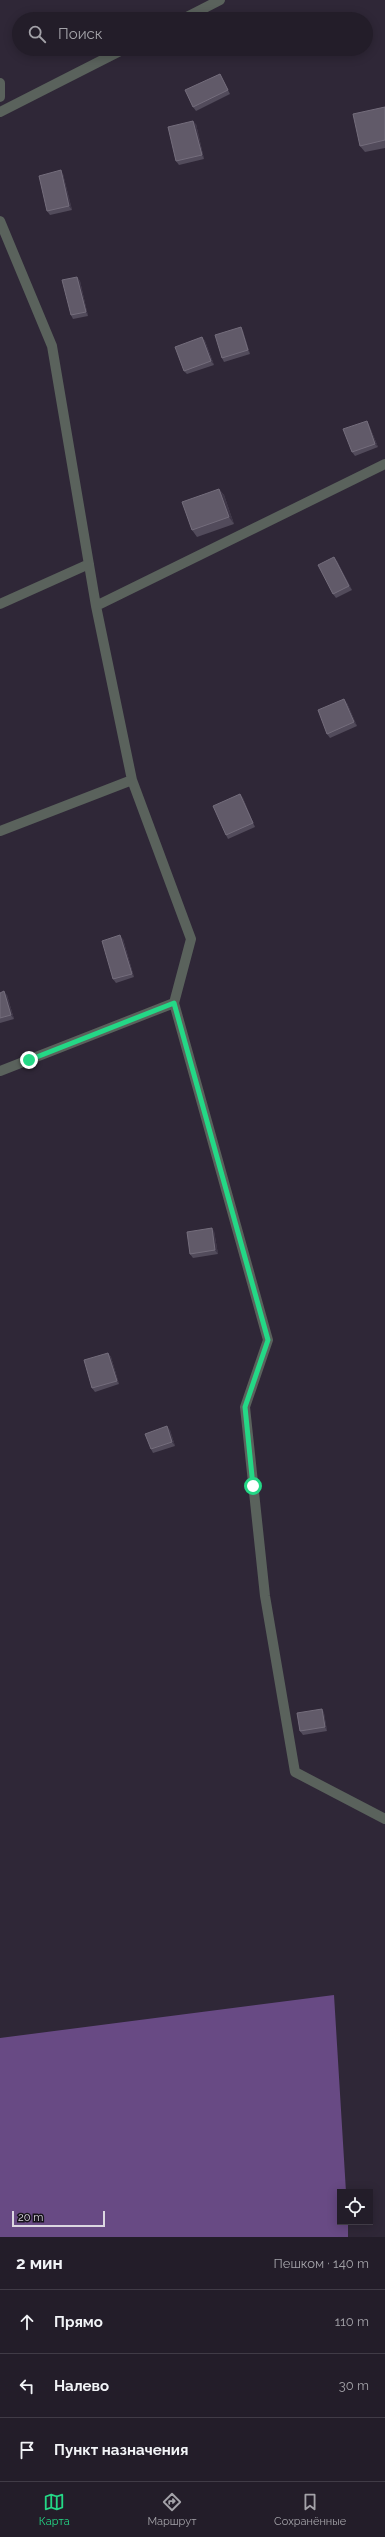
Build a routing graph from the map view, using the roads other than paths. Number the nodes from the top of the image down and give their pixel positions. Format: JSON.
{"nodes":[{"id":1,"x":220,"y":0,"type":"edge"},
{"id":2,"x":197,"y":12,"type":"edge"},
{"id":3,"x":110,"y":56,"type":"edge"},
{"id":4,"x":0,"y":83,"type":"edge"},
{"id":5,"x":0,"y":97,"type":"edge"},
{"id":6,"x":0,"y":112,"type":"edge"},
{"id":7,"x":0,"y":221,"type":"edge"},
{"id":8,"x":385,"y":464,"type":"edge"},
{"id":9,"x":89,"y":564,"type":"junction"},
{"id":10,"x":0,"y":604,"type":"edge"},
{"id":11,"x":96,"y":606,"type":"junction"},
{"id":12,"x":132,"y":780,"type":"junction"},
{"id":13,"x":0,"y":831,"type":"edge"},
{"id":14,"x":174,"y":1003,"type":"junction"},
{"id":15,"x":0,"y":1072,"type":"edge"},
{"id":16,"x":385,"y":1819,"type":"edge"}],
"edges":[{"from":1,"to":2,"type":"lane"},
{"from":3,"to":6,"type":"lane"},
{"from":4,"to":5,"type":"lane"},
{"from":7,"to":9,"type":"lane"},
{"from":8,"to":11,"type":"lane"},
{"from":9,"to":10,"type":"lane"},
{"from":9,"to":11,"type":"lane"},
{"from":11,"to":12,"type":"lane"},
{"from":12,"to":13,"type":"lane"},
{"from":12,"to":14,"type":"lane"},
{"from":14,"to":15,"type":"lane"},
{"from":14,"to":16,"type":"lane"}]}
